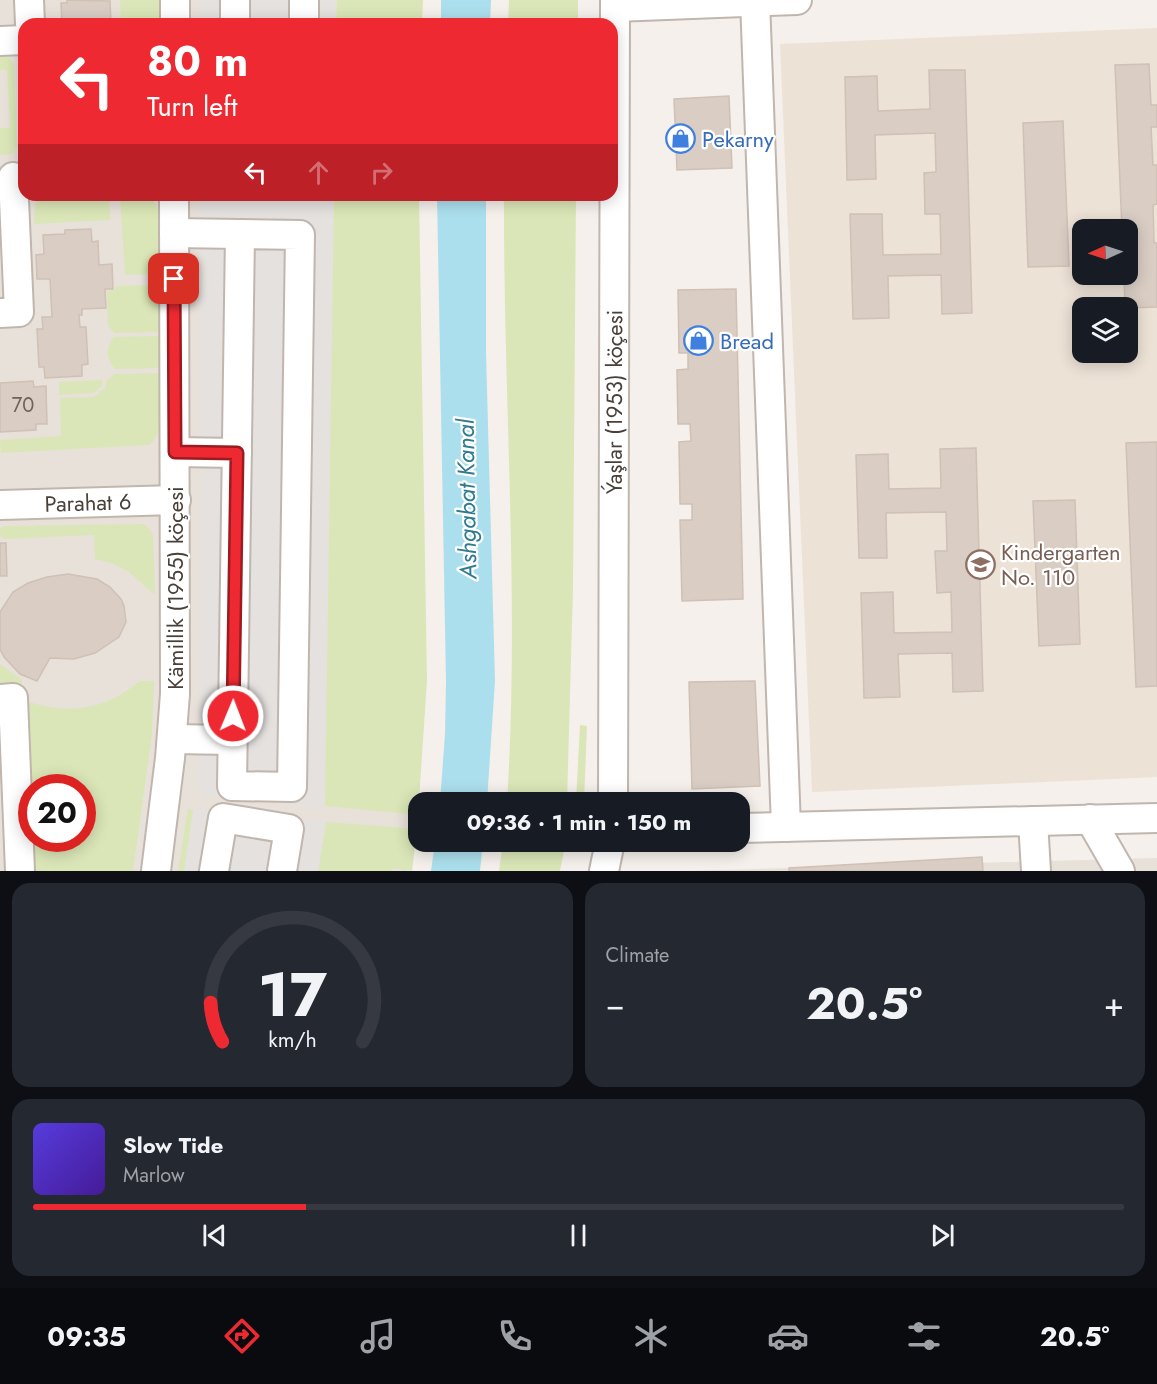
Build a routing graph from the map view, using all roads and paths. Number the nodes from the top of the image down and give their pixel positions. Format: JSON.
{"nodes":[{"id":1,"x":29,"y":0,"type":"edge"},
{"id":2,"x":175,"y":0,"type":"edge"},
{"id":3,"x":235,"y":0,"type":"edge"},
{"id":4,"x":304,"y":0,"type":"edge"},
{"id":5,"x":797,"y":0,"type":"edge"},
{"id":6,"x":755,"y":1,"type":"edge"},
{"id":7,"x":615,"y":4,"type":"edge"},
{"id":8,"x":30,"y":18,"type":"edge"},
{"id":9,"x":175,"y":18,"type":"edge"},
{"id":10,"x":235,"y":18,"type":"edge"},
{"id":11,"x":304,"y":18,"type":"edge"},
{"id":12,"x":18,"y":40,"type":"edge"},
{"id":13,"x":0,"y":41,"type":"edge"},
{"id":14,"x":12,"y":178,"type":"edge"},
{"id":15,"x":174,"y":201,"type":"edge"},
{"id":16,"x":615,"y":201,"type":"edge"},
{"id":17,"x":174,"y":233,"type":"junction"},
{"id":18,"x":240,"y":234,"type":"junction"},
{"id":19,"x":0,"y":313,"type":"edge"},
{"id":20,"x":175,"y":452,"type":"junction"},
{"id":21,"x":237,"y":453,"type":"junction"},
{"id":22,"x":176,"y":500,"type":"junction"},
{"id":23,"x":0,"y":505,"type":"edge"},
{"id":24,"x":0,"y":699,"type":"edge"},
{"id":25,"x":172,"y":739,"type":"junction"},
{"id":26,"x":232,"y":740,"type":"junction"},
{"id":27,"x":613,"y":792,"type":"edge"},
{"id":28,"x":1157,"y":818,"type":"edge"},
{"id":29,"x":1090,"y":819,"type":"junction"},
{"id":30,"x":1033,"y":821,"type":"junction"},
{"id":31,"x":786,"y":827,"type":"junction"},
{"id":32,"x":750,"y":828,"type":"edge"},
{"id":33,"x":608,"y":852,"type":"edge"},
{"id":34,"x":20,"y":871,"type":"edge"},
{"id":35,"x":156,"y":871,"type":"edge"},
{"id":36,"x":214,"y":871,"type":"edge"},
{"id":37,"x":282,"y":871,"type":"edge"},
{"id":38,"x":604,"y":871,"type":"edge"},
{"id":39,"x":1036,"y":871,"type":"edge"},
{"id":40,"x":1120,"y":871,"type":"edge"}],
"edges":[{"from":1,"to":8,"type":"street"},
{"from":2,"to":9,"type":"street"},
{"from":3,"to":10,"type":"street"},
{"from":4,"to":11,"type":"street"},
{"from":5,"to":6,"type":"street"},
{"from":6,"to":7,"type":"street"},
{"from":6,"to":31,"type":"street"},
{"from":12,"to":13,"type":"street"},
{"from":14,"to":19,"type":"street"},
{"from":15,"to":17,"type":"street","name":"Kämillik (1955) köçesi"},
{"from":16,"to":27,"type":"street","name":"Ýaşlar (1953) köçesi"},
{"from":17,"to":18,"type":"street"},
{"from":17,"to":20,"type":"street","name":"Kämillik (1955) köçesi"},
{"from":18,"to":21,"type":"street"},
{"from":18,"to":26,"type":"street"},
{"from":20,"to":21,"type":"street"},
{"from":20,"to":22,"type":"street","name":"Kämillik (1955) köçesi"},
{"from":21,"to":26,"type":"street"},
{"from":22,"to":23,"type":"street","name":"Parahat 6"},
{"from":22,"to":25,"type":"street","name":"Kämillik (1955) köçesi"},
{"from":24,"to":34,"type":"street"},
{"from":25,"to":26,"type":"street"},
{"from":25,"to":35,"type":"street","name":"Kämillik (1955) köçesi"},
{"from":28,"to":29,"type":"street"},
{"from":29,"to":30,"type":"street"},
{"from":29,"to":40,"type":"street"},
{"from":30,"to":31,"type":"street"},
{"from":30,"to":39,"type":"street"},
{"from":31,"to":32,"type":"street"},
{"from":33,"to":38,"type":"street"},
{"from":36,"to":37,"type":"street"}]}
